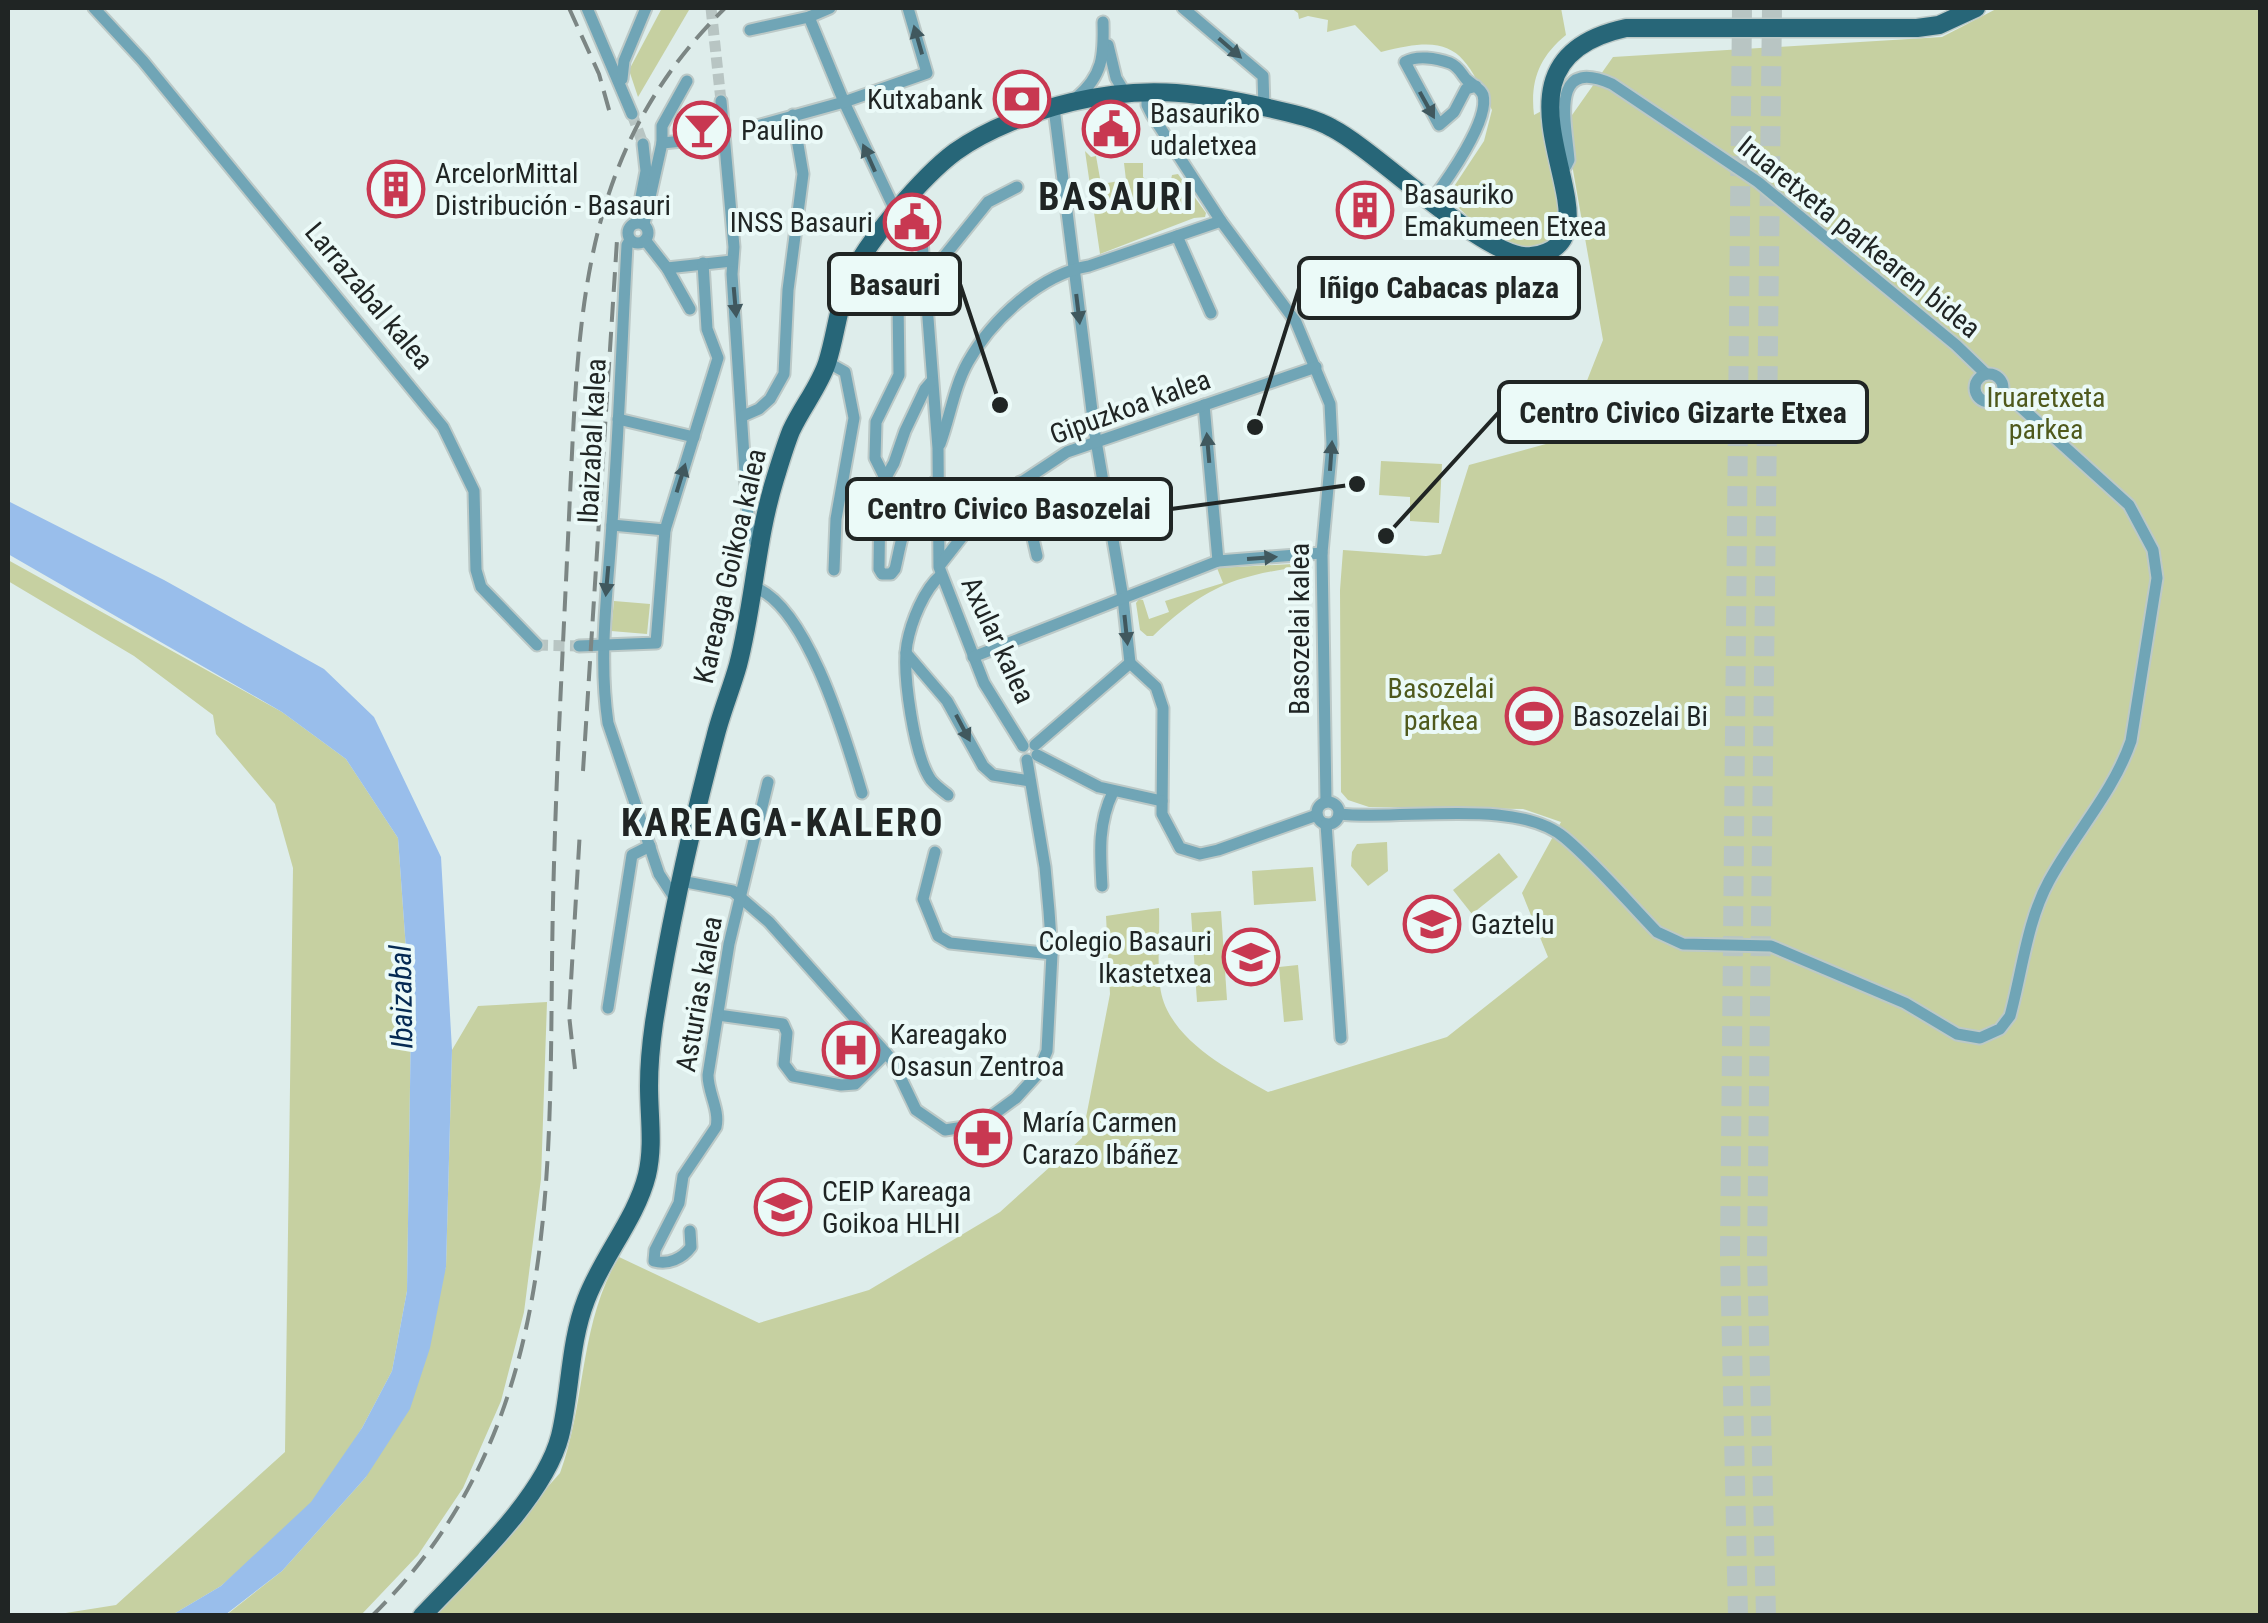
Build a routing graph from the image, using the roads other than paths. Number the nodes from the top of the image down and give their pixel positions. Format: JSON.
{"nodes":[{"id":1,"x":94,"y":8,"type":"edge"},
{"id":2,"x":588,"y":8,"type":"edge"},
{"id":3,"x":646,"y":8,"type":"edge"},
{"id":4,"x":830,"y":8,"type":"edge"},
{"id":5,"x":908,"y":8,"type":"edge"},
{"id":6,"x":1100,"y":8,"type":"edge"},
{"id":7,"x":1182,"y":8,"type":"edge"},
{"id":8,"x":1976,"y":8,"type":"edge"},
{"id":9,"x":809,"y":16,"type":"junction"},
{"id":10,"x":1103,"y":22,"type":"junction"},
{"id":11,"x":750,"y":30,"type":"dead end"},
{"id":12,"x":604,"y":44,"type":"junction"},
{"id":13,"x":629,"y":51,"type":"junction"},
{"id":14,"x":687,"y":82,"type":"dead end"},
{"id":15,"x":1476,"y":86,"type":"junction"},
{"id":16,"x":623,"y":88,"type":"junction"},
{"id":17,"x":1098,"y":90,"type":"junction"},
{"id":18,"x":1147,"y":91,"type":"junction"},
{"id":19,"x":1124,"y":93,"type":"junction"},
{"id":20,"x":721,"y":100,"type":"tunnel mouth"},
{"id":21,"x":844,"y":102,"type":"junction"},
{"id":22,"x":1265,"y":102,"type":"junction"},
{"id":23,"x":1060,"y":106,"type":"junction"},
{"id":24,"x":632,"y":114,"type":"tunnel mouth"},
{"id":25,"x":793,"y":115,"type":"junction"},
{"id":26,"x":757,"y":126,"type":"dead end"},
{"id":27,"x":694,"y":140,"type":"dead end"},
{"id":28,"x":662,"y":143,"type":"junction"},
{"id":29,"x":643,"y":144,"type":"tunnel mouth"},
{"id":30,"x":1560,"y":166,"type":"junction"},
{"id":31,"x":1018,"y":187,"type":"dead end"},
{"id":32,"x":915,"y":193,"type":"junction"},
{"id":33,"x":1432,"y":200,"type":"junction"},
{"id":34,"x":896,"y":212,"type":"junction"},
{"id":35,"x":1222,"y":221,"type":"junction"},
{"id":36,"x":640,"y":223,"type":"junction"},
{"id":37,"x":1177,"y":236,"type":"junction"},
{"id":38,"x":630,"y":240,"type":"junction"},
{"id":39,"x":645,"y":240,"type":"junction"},
{"id":40,"x":732,"y":261,"type":"junction"},
{"id":41,"x":703,"y":263,"type":"junction"},
{"id":42,"x":925,"y":267,"type":"junction"},
{"id":43,"x":667,"y":268,"type":"junction"},
{"id":44,"x":1073,"y":268,"type":"junction"},
{"id":45,"x":898,"y":300,"type":"dead end"},
{"id":46,"x":690,"y":309,"type":"dead end"},
{"id":47,"x":1211,"y":314,"type":"dead end"},
{"id":48,"x":827,"y":362,"type":"junction"},
{"id":49,"x":1316,"y":367,"type":"junction"},
{"id":50,"x":1986,"y":374,"type":"junction"},
{"id":51,"x":931,"y":382,"type":"junction"},
{"id":52,"x":2003,"y":391,"type":"junction"},
{"id":53,"x":1204,"y":405,"type":"junction"},
{"id":54,"x":743,"y":416,"type":"junction"},
{"id":55,"x":618,"y":420,"type":"junction"},
{"id":56,"x":694,"y":437,"type":"junction"},
{"id":57,"x":1096,"y":442,"type":"junction"},
{"id":58,"x":938,"y":448,"type":"junction"},
{"id":59,"x":884,"y":476,"type":"junction"},
{"id":60,"x":938,"y":480,"type":"junction"},
{"id":61,"x":1020,"y":482,"type":"junction"},
{"id":62,"x":612,"y":525,"type":"junction"},
{"id":63,"x":665,"y":530,"type":"junction"},
{"id":64,"x":758,"y":546,"type":"junction"},
{"id":65,"x":1322,"y":553,"type":"junction"},
{"id":66,"x":1036,"y":556,"type":"dead end"},
{"id":67,"x":1218,"y":561,"type":"junction"},
{"id":68,"x":834,"y":570,"type":"dead end"},
{"id":69,"x":940,"y":571,"type":"junction"},
{"id":70,"x":751,"y":586,"type":"junction"},
{"id":71,"x":1123,"y":598,"type":"junction"},
{"id":72,"x":537,"y":645,"type":"tunnel mouth"},
{"id":73,"x":602,"y":645,"type":"junction"},
{"id":74,"x":579,"y":646,"type":"tunnel mouth"},
{"id":75,"x":906,"y":653,"type":"junction"},
{"id":76,"x":973,"y":657,"type":"junction"},
{"id":77,"x":1130,"y":663,"type":"junction"},
{"id":78,"x":1031,"y":751,"type":"junction"},
{"id":79,"x":1030,"y":781,"type":"junction"},
{"id":80,"x":768,"y":782,"type":"dead end"},
{"id":81,"x":1113,"y":792,"type":"junction"},
{"id":82,"x":862,"y":793,"type":"dead end"},
{"id":83,"x":948,"y":796,"type":"dead end"},
{"id":84,"x":1162,"y":801,"type":"junction"},
{"id":85,"x":1326,"y":802,"type":"junction"},
{"id":86,"x":1340,"y":814,"type":"junction"},
{"id":87,"x":1321,"y":819,"type":"junction"},
{"id":88,"x":650,"y":846,"type":"junction"},
{"id":89,"x":936,"y":852,"type":"dead end"},
{"id":90,"x":1102,"y":886,"type":"dead end"},
{"id":91,"x":679,"y":890,"type":"junction"},
{"id":92,"x":741,"y":898,"type":"junction"},
{"id":93,"x":1052,"y":954,"type":"junction"},
{"id":94,"x":608,"y":1008,"type":"dead end"},
{"id":95,"x":718,"y":1015,"type":"junction"},
{"id":96,"x":1341,"y":1038,"type":"dead end"},
{"id":97,"x":886,"y":1053,"type":"junction"},
{"id":98,"x":690,"y":1231,"type":"dead end"},
{"id":99,"x":422,"y":1616,"type":"edge"}],
"edges":[{"from":1,"to":72,"type":"street","name":"Larrazabal kalea"},
{"from":2,"to":12,"type":"street"},
{"from":3,"to":13,"type":"street"},
{"from":4,"to":9,"type":"street"},
{"from":21,"to":5,"type":"street","one_way":true},
{"from":6,"to":10,"type":"street"},
{"from":7,"to":22,"type":"street","one_way":true},
{"from":8,"to":30,"type":"main road"},
{"from":9,"to":11,"type":"street"},
{"from":9,"to":21,"type":"street"},
{"from":10,"to":17,"type":"street"},
{"from":10,"to":19,"type":"street"},
{"from":12,"to":13,"type":"street"},
{"from":12,"to":16,"type":"street"},
{"from":13,"to":16,"type":"street"},
{"from":14,"to":28,"type":"street"},
{"from":15,"to":15,"type":"street","one_way":true},
{"from":15,"to":33,"type":"street"},
{"from":16,"to":24,"type":"street"},
{"from":17,"to":19,"type":"main road","name":"Kareaga Goikoa kalea"},
{"from":17,"to":23,"type":"main road","name":"Kareaga Goikoa kalea"},
{"from":18,"to":19,"type":"main road","name":"Kareaga Goikoa kalea"},
{"from":18,"to":22,"type":"main road","name":"Kareaga Goikoa kalea"},
{"from":18,"to":35,"type":"street","name":"Basozelai kalea"},
{"from":20,"to":40,"type":"street"},
{"from":21,"to":25,"type":"street"},
{"from":34,"to":21,"type":"street","one_way":true},
{"from":22,"to":33,"type":"main road","name":"Kareaga Goikoa kalea"},
{"from":23,"to":32,"type":"main road","name":"Kareaga Goikoa kalea"},
{"from":23,"to":44,"type":"street"},
{"from":25,"to":26,"type":"street"},
{"from":25,"to":54,"type":"street"},
{"from":27,"to":28,"type":"street"},
{"from":28,"to":36,"type":"street"},
{"from":29,"to":36,"type":"street"},
{"from":30,"to":33,"type":"main road","name":"Kareaga Goikoa kalea"},
{"from":30,"to":50,"type":"street","name":"Iruaretxeta parkearen bidea"},
{"from":31,"to":42,"type":"street"},
{"from":32,"to":34,"type":"main road","name":"Kareaga Goikoa kalea"},
{"from":32,"to":42,"type":"street","name":"Axular kalea"},
{"from":34,"to":48,"type":"main road","name":"Kareaga Goikoa kalea"},
{"from":35,"to":37,"type":"street"},
{"from":35,"to":49,"type":"street","name":"Basozelai kalea"},
{"from":36,"to":38,"type":"street"},
{"from":36,"to":39,"type":"street"},
{"from":37,"to":44,"type":"street"},
{"from":37,"to":47,"type":"street"},
{"from":38,"to":39,"type":"street"},
{"from":38,"to":55,"type":"street","name":"Ibaizabal kalea"},
{"from":39,"to":43,"type":"street"},
{"from":40,"to":41,"type":"street"},
{"from":40,"to":54,"type":"street","one_way":true},
{"from":41,"to":43,"type":"street"},
{"from":41,"to":56,"type":"street"},
{"from":42,"to":51,"type":"street","name":"Axular kalea"},
{"from":43,"to":46,"type":"street"},
{"from":44,"to":57,"type":"street","one_way":true},
{"from":44,"to":58,"type":"street"},
{"from":45,"to":59,"type":"street"},
{"from":48,"to":64,"type":"main road","name":"Kareaga Goikoa kalea"},
{"from":48,"to":68,"type":"street"},
{"from":49,"to":53,"type":"street","name":"Gipuzkoa kalea"},
{"from":65,"to":49,"type":"street","name":"Basozelai kalea","one_way":true},
{"from":50,"to":52,"type":"street"},
{"from":50,"to":52,"type":"street"},
{"from":51,"to":58,"type":"street","name":"Axular kalea"},
{"from":51,"to":59,"type":"street"},
{"from":52,"to":86,"type":"street"},
{"from":53,"to":57,"type":"street","name":"Gipuzkoa kalea"},
{"from":67,"to":53,"type":"street","one_way":true},
{"from":54,"to":64,"type":"street"},
{"from":55,"to":56,"type":"street"},
{"from":55,"to":62,"type":"street","name":"Ibaizabal kalea"},
{"from":63,"to":56,"type":"street","one_way":true},
{"from":57,"to":61,"type":"street","name":"Gipuzkoa kalea"},
{"from":57,"to":71,"type":"street"},
{"from":58,"to":60,"type":"street","name":"Axular kalea"},
{"from":59,"to":60,"type":"street"},
{"from":60,"to":69,"type":"street","name":"Axular kalea"},
{"from":61,"to":66,"type":"street"},
{"from":61,"to":69,"type":"street","name":"Gipuzkoa kalea"},
{"from":62,"to":63,"type":"street"},
{"from":62,"to":73,"type":"street","name":"Ibaizabal kalea","one_way":true},
{"from":63,"to":73,"type":"street"},
{"from":64,"to":70,"type":"main road","name":"Kareaga Goikoa kalea"},
{"from":67,"to":65,"type":"street","one_way":true},
{"from":65,"to":85,"type":"street","name":"Basozelai kalea"},
{"from":67,"to":71,"type":"street"},
{"from":69,"to":75,"type":"street","name":"Gipuzkoa kalea"},
{"from":69,"to":76,"type":"street","name":"Axular kalea"},
{"from":70,"to":82,"type":"street"},
{"from":70,"to":91,"type":"main road","name":"Kareaga Goikoa kalea"},
{"from":71,"to":76,"type":"street"},
{"from":71,"to":77,"type":"street","one_way":true},
{"from":73,"to":74,"type":"street"},
{"from":73,"to":88,"type":"street","name":"Ibaizabal kalea"},
{"from":75,"to":79,"type":"street","one_way":true},
{"from":75,"to":83,"type":"street"},
{"from":76,"to":78,"type":"street","name":"Axular kalea"},
{"from":77,"to":78,"type":"street"},
{"from":77,"to":84,"type":"street"},
{"from":78,"to":79,"type":"street"},
{"from":78,"to":81,"type":"street"},
{"from":79,"to":93,"type":"street"},
{"from":80,"to":92,"type":"street","name":"Asturias kalea"},
{"from":81,"to":84,"type":"street"},
{"from":81,"to":90,"type":"street"},
{"from":84,"to":87,"type":"street"},
{"from":85,"to":86,"type":"street"},
{"from":85,"to":87,"type":"street"},
{"from":86,"to":87,"type":"street"},
{"from":87,"to":96,"type":"street"},
{"from":88,"to":91,"type":"street","name":"Ibaizabal kalea"},
{"from":88,"to":94,"type":"street"},
{"from":89,"to":93,"type":"street"},
{"from":91,"to":92,"type":"street"},
{"from":91,"to":99,"type":"main road","name":"Kareaga Goikoa kalea"},
{"from":92,"to":95,"type":"street","name":"Asturias kalea"},
{"from":92,"to":97,"type":"street"},
{"from":93,"to":97,"type":"street"},
{"from":95,"to":97,"type":"street"},
{"from":95,"to":98,"type":"street","name":"Asturias kalea"}]}
